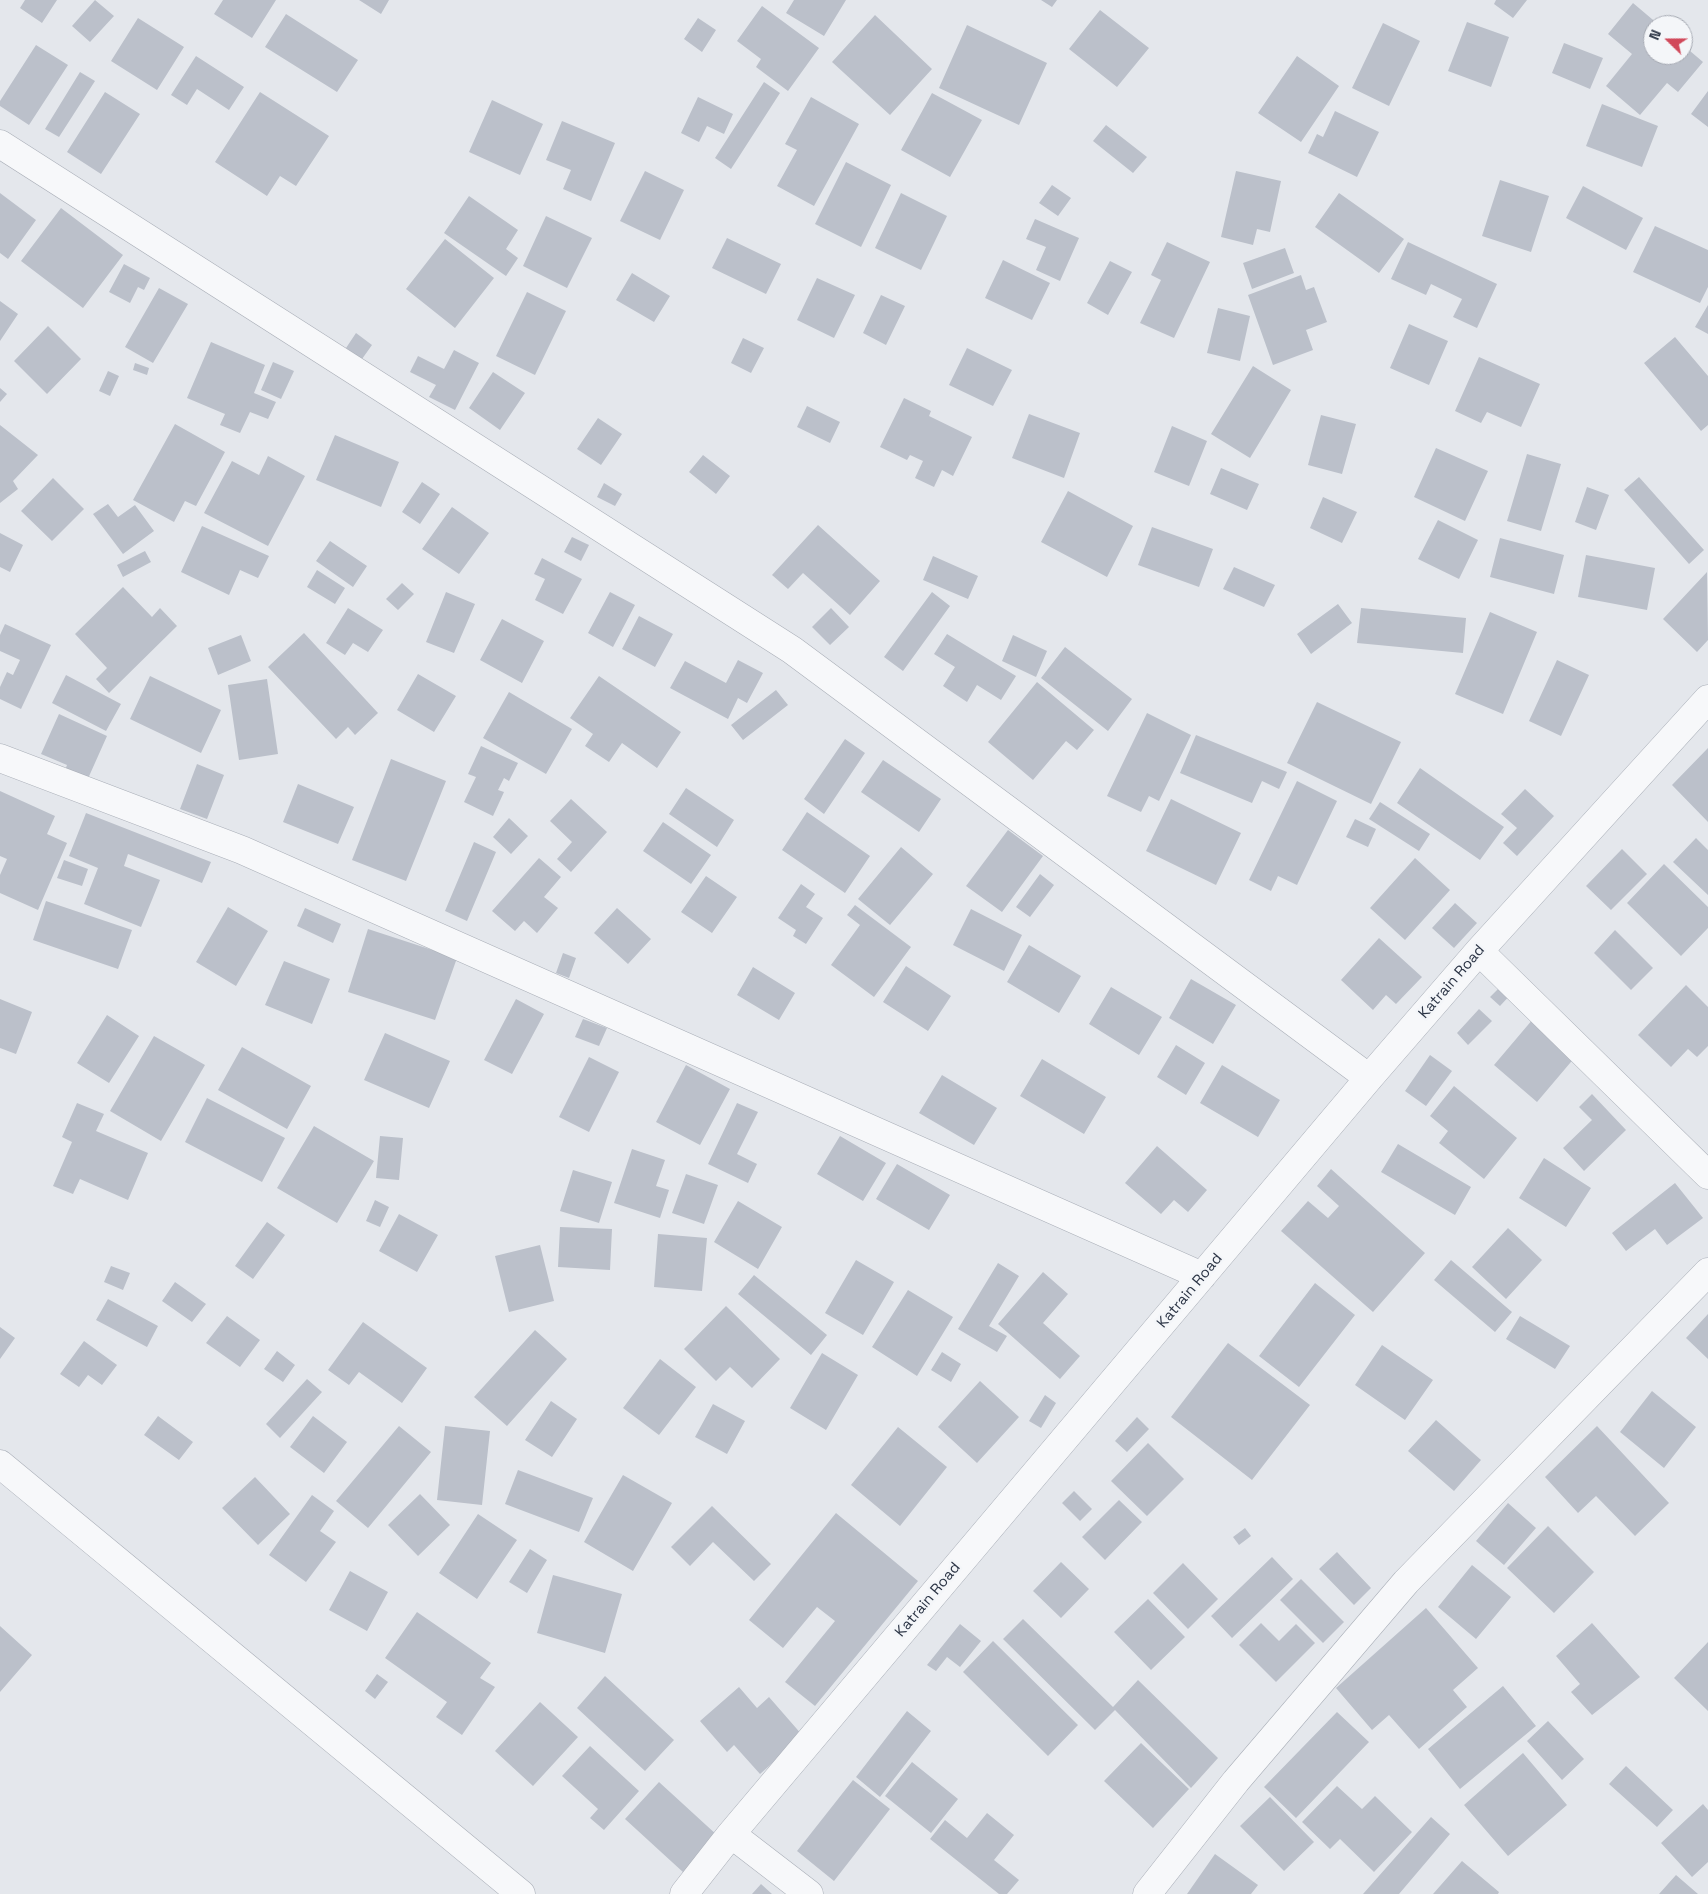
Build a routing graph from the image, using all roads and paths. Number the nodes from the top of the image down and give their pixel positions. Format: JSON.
{"nodes":[{"id":1,"x":0,"y":144,"type":"edge"},
{"id":2,"x":1708,"y":699,"type":"edge"},
{"id":3,"x":0,"y":758,"type":"edge"},
{"id":4,"x":1479,"y":951,"type":"junction"},
{"id":5,"x":1369,"y":1078,"type":"junction"},
{"id":6,"x":1708,"y":1175,"type":"edge"},
{"id":7,"x":1708,"y":1272,"type":"edge"},
{"id":8,"x":1202,"y":1276,"type":"junction"},
{"id":9,"x":0,"y":1464,"type":"edge"},
{"id":10,"x":731,"y":1834,"type":"junction"},
{"id":11,"x":521,"y":1894,"type":"edge"},
{"id":12,"x":684,"y":1894,"type":"edge"},
{"id":13,"x":809,"y":1894,"type":"edge"},
{"id":14,"x":1147,"y":1894,"type":"edge"}],
"edges":[{"from":1,"to":5,"type":"street"},
{"from":2,"to":4,"type":"street","name":"Katrain Road"},
{"from":3,"to":8,"type":"street"},
{"from":4,"to":5,"type":"street","name":"Katrain Road"},
{"from":4,"to":6,"type":"street"},
{"from":5,"to":8,"type":"street","name":"Katrain Road"},
{"from":7,"to":14,"type":"street"},
{"from":8,"to":10,"type":"street","name":"Katrain Road"},
{"from":9,"to":11,"type":"street"},
{"from":10,"to":12,"type":"street","name":"Katrain Road"},
{"from":10,"to":13,"type":"street"}]}
